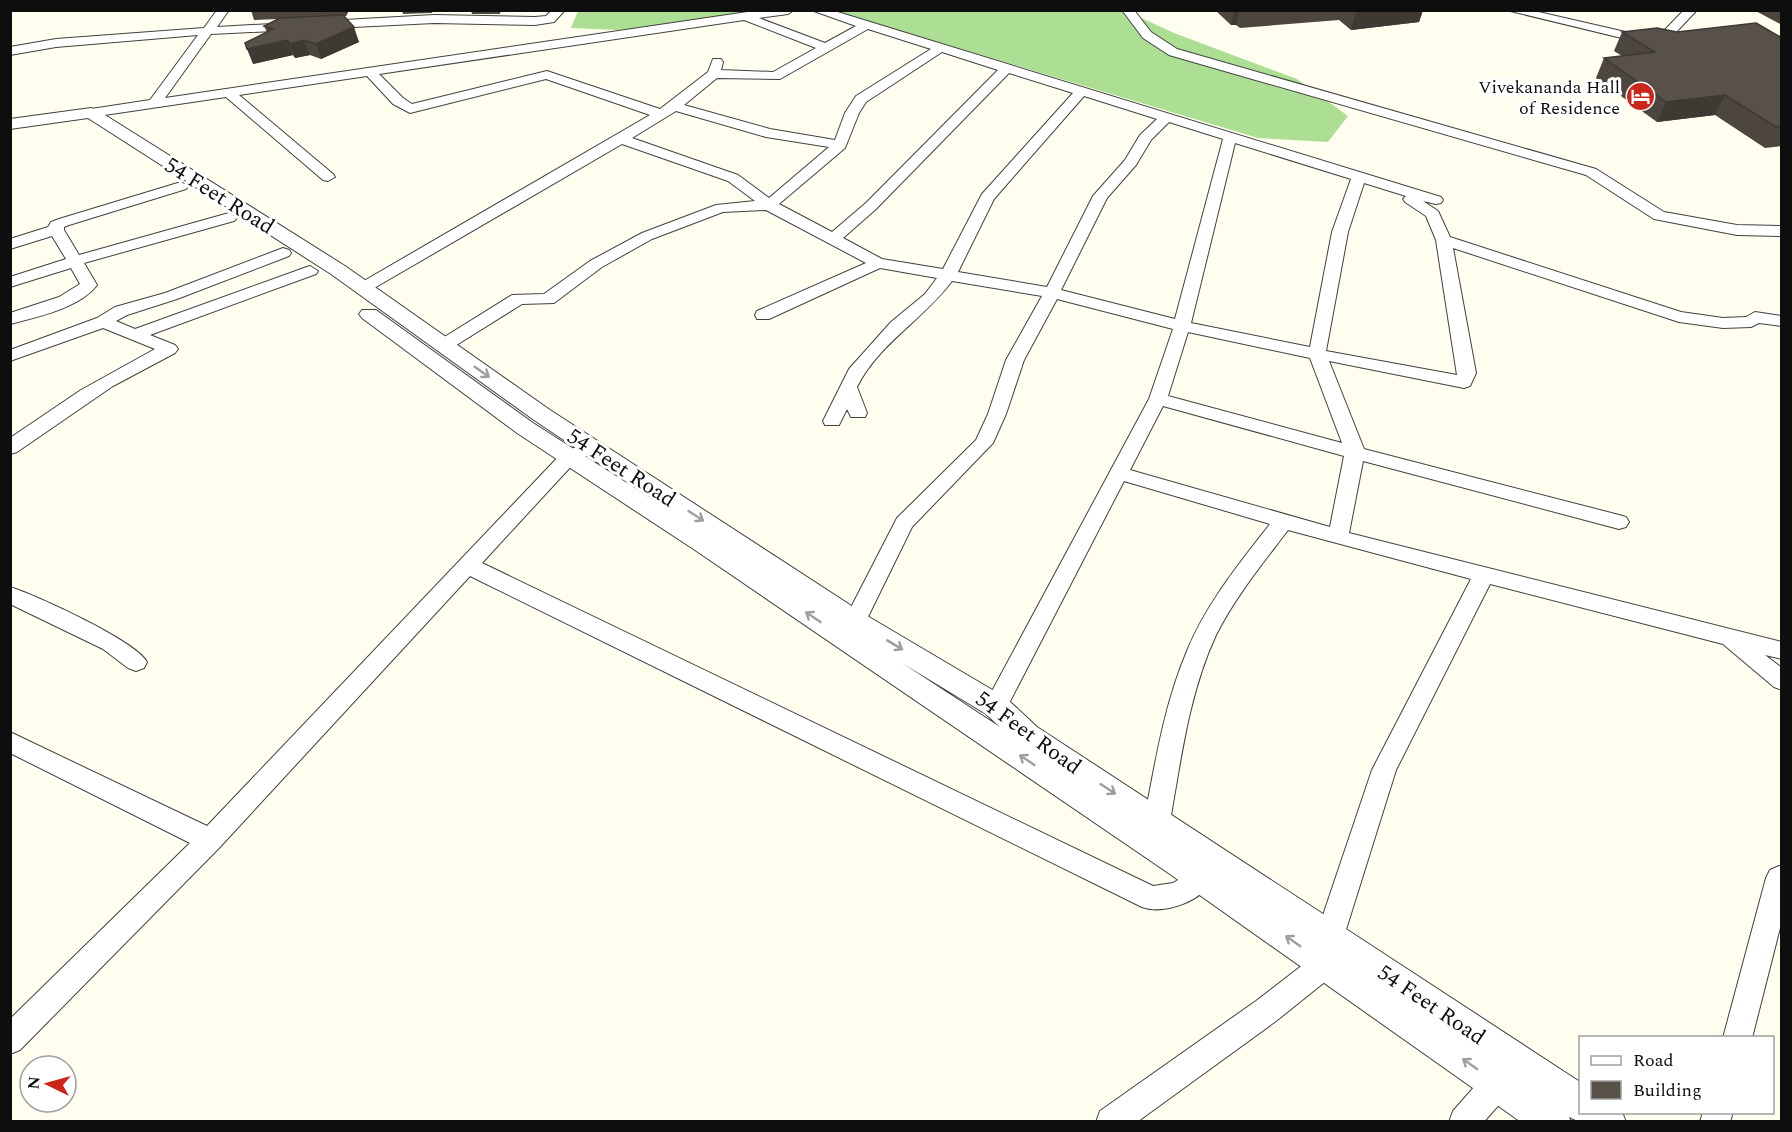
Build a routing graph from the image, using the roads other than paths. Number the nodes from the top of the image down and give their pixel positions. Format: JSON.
{"nodes":[{"id":1,"x":223,"y":10,"type":"edge"},
{"id":2,"x":559,"y":10,"type":"edge"},
{"id":3,"x":788,"y":10,"type":"edge"},
{"id":4,"x":817,"y":10,"type":"edge"},
{"id":5,"x":1128,"y":10,"type":"edge"},
{"id":6,"x":1512,"y":10,"type":"edge"},
{"id":7,"x":1691,"y":10,"type":"edge"},
{"id":8,"x":746,"y":17,"type":"junction"},
{"id":9,"x":865,"y":26,"type":"junction"},
{"id":10,"x":206,"y":31,"type":"junction"},
{"id":11,"x":533,"y":48,"type":"junction"},
{"id":12,"x":827,"y":48,"type":"junction"},
{"id":13,"x":939,"y":49,"type":"junction"},
{"id":14,"x":10,"y":51,"type":"edge"},
{"id":15,"x":1006,"y":69,"type":"junction"},
{"id":16,"x":370,"y":72,"type":"junction"},
{"id":17,"x":547,"y":75,"type":"junction"},
{"id":18,"x":1081,"y":92,"type":"junction"},
{"id":19,"x":229,"y":93,"type":"junction"},
{"id":20,"x":154,"y":104,"type":"junction"},
{"id":21,"x":674,"y":106,"type":"junction"},
{"id":22,"x":91,"y":113,"type":"junction"},
{"id":23,"x":661,"y":114,"type":"junction"},
{"id":24,"x":1166,"y":118,"type":"junction"},
{"id":25,"x":10,"y":124,"type":"edge"},
{"id":26,"x":1230,"y":137,"type":"junction"},
{"id":27,"x":621,"y":139,"type":"junction"},
{"id":28,"x":840,"y":145,"type":"junction"},
{"id":29,"x":154,"y":154,"type":"junction"},
{"id":30,"x":328,"y":177,"type":"dead end"},
{"id":31,"x":1359,"y":177,"type":"junction"},
{"id":32,"x":182,"y":186,"type":"junction"},
{"id":33,"x":1389,"y":186,"type":"junction"},
{"id":34,"x":1436,"y":200,"type":"dead end"},
{"id":35,"x":770,"y":205,"type":"junction"},
{"id":36,"x":229,"y":218,"type":"junction"},
{"id":37,"x":56,"y":230,"type":"junction"},
{"id":38,"x":1782,"y":231,"type":"edge"},
{"id":39,"x":832,"y":240,"type":"junction"},
{"id":40,"x":1444,"y":240,"type":"junction"},
{"id":41,"x":10,"y":244,"type":"edge"},
{"id":42,"x":283,"y":253,"type":"junction"},
{"id":43,"x":75,"y":261,"type":"junction"},
{"id":44,"x":878,"y":263,"type":"junction"},
{"id":45,"x":310,"y":271,"type":"junction"},
{"id":46,"x":948,"y":275,"type":"junction"},
{"id":47,"x":10,"y":282,"type":"edge"},
{"id":48,"x":363,"y":288,"type":"junction"},
{"id":49,"x":1052,"y":293,"type":"junction"},
{"id":50,"x":763,"y":315,"type":"dead end"},
{"id":51,"x":10,"y":319,"type":"edge"},
{"id":52,"x":1782,"y":321,"type":"edge"},
{"id":53,"x":103,"y":322,"type":"junction"},
{"id":54,"x":1182,"y":326,"type":"junction"},
{"id":55,"x":134,"y":335,"type":"junction"},
{"id":56,"x":444,"y":345,"type":"junction"},
{"id":57,"x":1317,"y":354,"type":"junction"},
{"id":58,"x":10,"y":356,"type":"edge"},
{"id":59,"x":848,"y":387,"type":"junction"},
{"id":60,"x":1158,"y":399,"type":"junction"},
{"id":61,"x":858,"y":413,"type":"dead end"},
{"id":62,"x":832,"y":421,"type":"dead end"},
{"id":63,"x":10,"y":448,"type":"edge"},
{"id":64,"x":1355,"y":451,"type":"junction"},
{"id":65,"x":580,"y":452,"type":"junction"},
{"id":66,"x":1119,"y":473,"type":"junction"},
{"id":67,"x":1284,"y":521,"type":"junction"},
{"id":68,"x":1619,"y":522,"type":"dead end"},
{"id":69,"x":1338,"y":537,"type":"junction"},
{"id":70,"x":467,"y":565,"type":"junction"},
{"id":71,"x":1484,"y":574,"type":"junction"},
{"id":72,"x":10,"y":595,"type":"edge"},
{"id":73,"x":855,"y":621,"type":"junction"},
{"id":74,"x":1726,"y":636,"type":"junction"},
{"id":75,"x":1782,"y":651,"type":"edge"},
{"id":76,"x":136,"y":662,"type":"dead end"},
{"id":77,"x":1782,"y":681,"type":"edge"},
{"id":78,"x":996,"y":706,"type":"junction"},
{"id":79,"x":10,"y":742,"type":"edge"},
{"id":80,"x":1157,"y":820,"type":"junction"},
{"id":81,"x":210,"y":840,"type":"junction"},
{"id":82,"x":1201,"y":878,"type":"junction"},
{"id":83,"x":1782,"y":878,"type":"edge"},
{"id":84,"x":1330,"y":936,"type":"junction"},
{"id":85,"x":1326,"y":964,"type":"junction"},
{"id":86,"x":1738,"y":1036,"type":"edge"},
{"id":87,"x":10,"y":1040,"type":"edge"},
{"id":88,"x":1500,"y":1050,"type":"junction"},
{"id":89,"x":1497,"y":1083,"type":"junction"},
{"id":90,"x":1579,"y":1102,"type":"edge"},
{"id":91,"x":1110,"y":1122,"type":"edge"},
{"id":92,"x":1464,"y":1122,"type":"edge"},
{"id":93,"x":1553,"y":1122,"type":"edge"}],
"edges":[{"from":1,"to":10,"type":"street"},
{"from":2,"to":10,"type":"street"},
{"from":3,"to":8,"type":"street"},
{"from":4,"to":9,"type":"street"},
{"from":5,"to":38,"type":"street"},
{"from":6,"to":7,"type":"street"},
{"from":8,"to":11,"type":"street"},
{"from":8,"to":12,"type":"street"},
{"from":9,"to":12,"type":"street"},
{"from":9,"to":13,"type":"street"},
{"from":10,"to":14,"type":"street"},
{"from":10,"to":20,"type":"street"},
{"from":11,"to":16,"type":"street"},
{"from":11,"to":17,"type":"street"},
{"from":12,"to":21,"type":"street"},
{"from":13,"to":15,"type":"street"},
{"from":13,"to":28,"type":"street"},
{"from":15,"to":18,"type":"street"},
{"from":15,"to":39,"type":"street"},
{"from":16,"to":17,"type":"street"},
{"from":16,"to":19,"type":"street"},
{"from":17,"to":23,"type":"street"},
{"from":18,"to":24,"type":"street"},
{"from":18,"to":46,"type":"street"},
{"from":19,"to":20,"type":"street"},
{"from":19,"to":30,"type":"street"},
{"from":20,"to":22,"type":"street"},
{"from":21,"to":23,"type":"street"},
{"from":21,"to":28,"type":"street"},
{"from":22,"to":25,"type":"street"},
{"from":22,"to":29,"type":"street"},
{"from":23,"to":27,"type":"street"},
{"from":24,"to":26,"type":"street"},
{"from":24,"to":49,"type":"street"},
{"from":26,"to":31,"type":"street"},
{"from":26,"to":54,"type":"street"},
{"from":27,"to":35,"type":"street"},
{"from":27,"to":48,"type":"street"},
{"from":28,"to":35,"type":"street"},
{"from":29,"to":32,"type":"street","name":"54 Feet Road"},
{"from":29,"to":48,"type":"street","name":"54 Feet Road"},
{"from":31,"to":33,"type":"street"},
{"from":31,"to":57,"type":"street"},
{"from":32,"to":36,"type":"street","name":"54 Feet Road"},
{"from":32,"to":37,"type":"street"},
{"from":33,"to":34,"type":"street"},
{"from":33,"to":40,"type":"street"},
{"from":35,"to":39,"type":"street"},
{"from":35,"to":56,"type":"street"},
{"from":36,"to":42,"type":"street","name":"54 Feet Road"},
{"from":36,"to":43,"type":"street"},
{"from":37,"to":41,"type":"street"},
{"from":37,"to":43,"type":"street"},
{"from":39,"to":44,"type":"street"},
{"from":40,"to":52,"type":"street"},
{"from":40,"to":57,"type":"street"},
{"from":42,"to":45,"type":"street","name":"54 Feet Road"},
{"from":42,"to":53,"type":"street"},
{"from":43,"to":47,"type":"street"},
{"from":43,"to":51,"type":"street"},
{"from":44,"to":46,"type":"street"},
{"from":44,"to":50,"type":"street"},
{"from":45,"to":55,"type":"street"},
{"from":45,"to":65,"type":"street","name":"54 Feet Road"},
{"from":46,"to":49,"type":"street"},
{"from":46,"to":59,"type":"street"},
{"from":48,"to":56,"type":"street","name":"54 Feet Road"},
{"from":49,"to":54,"type":"street"},
{"from":49,"to":73,"type":"street"},
{"from":53,"to":55,"type":"street"},
{"from":53,"to":58,"type":"street"},
{"from":54,"to":57,"type":"street"},
{"from":54,"to":60,"type":"street"},
{"from":55,"to":63,"type":"street"},
{"from":56,"to":65,"type":"street","name":"54 Feet Road","one_way":true},
{"from":57,"to":64,"type":"street"},
{"from":59,"to":61,"type":"street"},
{"from":59,"to":62,"type":"street"},
{"from":60,"to":64,"type":"street"},
{"from":60,"to":66,"type":"street"},
{"from":64,"to":68,"type":"street"},
{"from":64,"to":69,"type":"street"},
{"from":65,"to":70,"type":"street"},
{"from":65,"to":73,"type":"street","name":"54 Feet Road","one_way":true},
{"from":82,"to":65,"type":"street","name":"54 Feet Road","one_way":true},
{"from":66,"to":67,"type":"street"},
{"from":66,"to":78,"type":"street"},
{"from":67,"to":69,"type":"street"},
{"from":67,"to":80,"type":"street"},
{"from":69,"to":71,"type":"street"},
{"from":70,"to":81,"type":"street"},
{"from":70,"to":82,"type":"street"},
{"from":71,"to":74,"type":"street"},
{"from":71,"to":84,"type":"street"},
{"from":72,"to":76,"type":"street"},
{"from":73,"to":78,"type":"street","name":"54 Feet Road","one_way":true},
{"from":74,"to":75,"type":"street"},
{"from":74,"to":77,"type":"street"},
{"from":78,"to":80,"type":"street","name":"54 Feet Road","one_way":true},
{"from":79,"to":81,"type":"street"},
{"from":80,"to":84,"type":"street","name":"54 Feet Road"},
{"from":81,"to":87,"type":"street"},
{"from":85,"to":82,"type":"street","name":"54 Feet Road","one_way":true},
{"from":83,"to":86,"type":"street"},
{"from":84,"to":85,"type":"street"},
{"from":84,"to":88,"type":"street","name":"54 Feet Road"},
{"from":89,"to":85,"type":"street","name":"54 Feet Road","one_way":true},
{"from":85,"to":91,"type":"street"},
{"from":88,"to":89,"type":"street"},
{"from":88,"to":90,"type":"street","name":"54 Feet Road"},
{"from":89,"to":92,"type":"street"},
{"from":89,"to":93,"type":"street","name":"54 Feet Road"}]}
